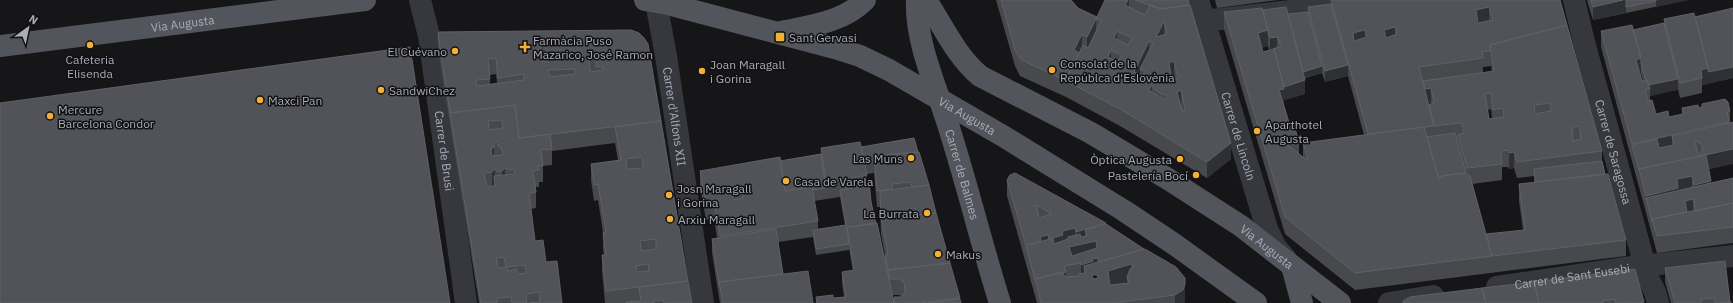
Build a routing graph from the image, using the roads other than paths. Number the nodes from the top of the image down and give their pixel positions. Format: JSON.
{"nodes":[{"id":1,"x":365,"y":0,"type":"edge"},
{"id":2,"x":420,"y":0,"type":"edge"},
{"id":3,"x":866,"y":0,"type":"edge"},
{"id":4,"x":917,"y":0,"type":"edge"},
{"id":5,"x":926,"y":0,"type":"edge"},
{"id":6,"x":1198,"y":0,"type":"edge"},
{"id":7,"x":1386,"y":0,"type":"edge"},
{"id":8,"x":1574,"y":0,"type":"edge"},
{"id":9,"x":651,"y":1,"type":"edge"},
{"id":10,"x":1203,"y":21,"type":"junction"},
{"id":11,"x":778,"y":32,"type":"junction"},
{"id":12,"x":0,"y":46,"type":"edge"},
{"id":13,"x":941,"y":101,"type":"junction"},
{"id":14,"x":1733,"y":256,"type":"edge"},
{"id":15,"x":1292,"y":266,"type":"junction"},
{"id":16,"x":1646,"y":266,"type":"junction"},
{"id":17,"x":1479,"y":290,"type":"edge"},
{"id":18,"x":1456,"y":293,"type":"edge"},
{"id":19,"x":466,"y":303,"type":"edge"},
{"id":20,"x":703,"y":303,"type":"edge"},
{"id":21,"x":1000,"y":303,"type":"edge"},
{"id":22,"x":1256,"y":303,"type":"edge"},
{"id":23,"x":1302,"y":303,"type":"edge"},
{"id":24,"x":1340,"y":303,"type":"edge"},
{"id":25,"x":1388,"y":303,"type":"edge"},
{"id":26,"x":1658,"y":303,"type":"edge"}],
"edges":[{"from":1,"to":12,"type":"main road","name":"Via Augusta"},
{"from":2,"to":19,"type":"street","name":"Carrer de Brusi"},
{"from":3,"to":11,"type":"main road"},
{"from":4,"to":13,"type":"main road","name":"Carrer de Balmes"},
{"from":5,"to":15,"type":"main road","name":"Via Augusta"},
{"from":6,"to":10,"type":"street","name":"Carrer de Lincoln"},
{"from":7,"to":10,"type":"street"},
{"from":8,"to":16,"type":"street","name":"Carrer de Saragossa"},
{"from":9,"to":11,"type":"main road","name":"Via Augusta"},
{"from":9,"to":20,"type":"street","name":"Carrer d'Alfons XII"},
{"from":10,"to":15,"type":"street","name":"Carrer de Lincoln"},
{"from":11,"to":13,"type":"main road","name":"Via Augusta"},
{"from":13,"to":21,"type":"main road","name":"Carrer de Balmes"},
{"from":13,"to":22,"type":"main road","name":"Via Augusta"},
{"from":14,"to":16,"type":"street","name":"Carrer de Sant Eusebi"},
{"from":15,"to":23,"type":"main road"},
{"from":15,"to":24,"type":"main road","name":"Via Augusta"},
{"from":16,"to":17,"type":"street","name":"Carrer de Sant Eusebi"},
{"from":16,"to":26,"type":"street","name":"Carrer de Saragossa"},
{"from":18,"to":25,"type":"street"}]}
